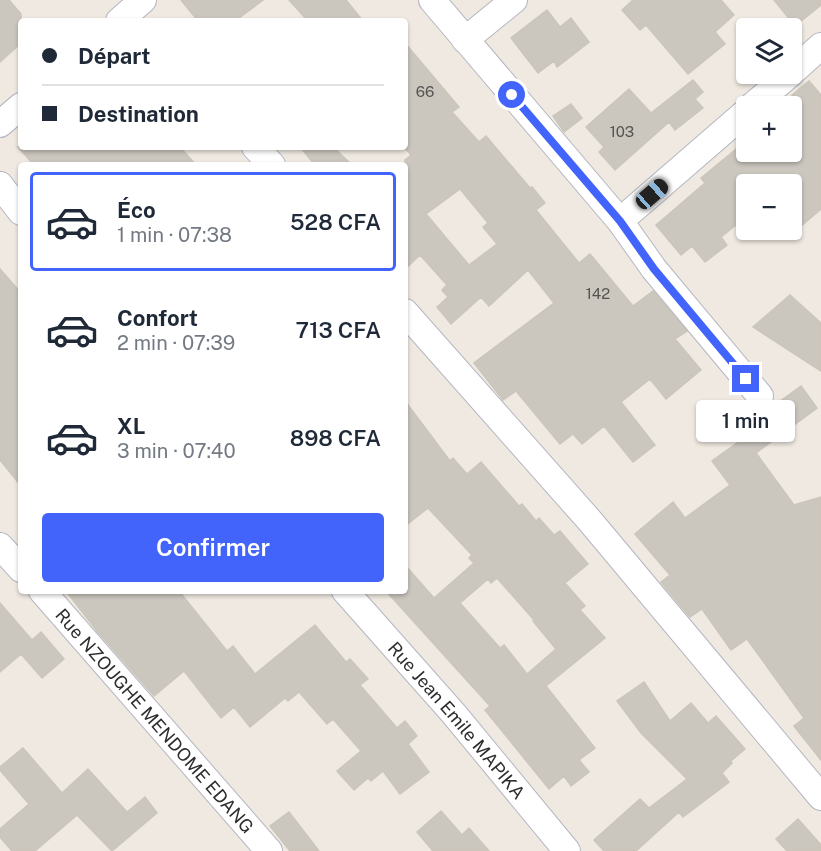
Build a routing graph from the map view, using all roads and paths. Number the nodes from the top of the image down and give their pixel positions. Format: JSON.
{"nodes":[{"id":1,"x":432,"y":0,"type":"edge"},
{"id":2,"x":513,"y":0,"type":"edge"},
{"id":3,"x":465,"y":40,"type":"junction"},
{"id":4,"x":821,"y":46,"type":"edge"},
{"id":5,"x":802,"y":63,"type":"edge"},
{"id":6,"x":778,"y":84,"type":"edge"},
{"id":7,"x":764,"y":96,"type":"edge"},
{"id":8,"x":18,"y":109,"type":"edge"},
{"id":9,"x":736,"y":121,"type":"edge"},
{"id":10,"x":0,"y":124,"type":"edge"},
{"id":11,"x":258,"y":150,"type":"edge"},
{"id":12,"x":269,"y":162,"type":"edge"},
{"id":13,"x":0,"y":185,"type":"edge"},
{"id":14,"x":18,"y":208,"type":"edge"},
{"id":15,"x":620,"y":221,"type":"junction"},
{"id":16,"x":408,"y":315,"type":"edge"},
{"id":17,"x":760,"y":396,"type":"dead end"},
{"id":18,"x":0,"y":546,"type":"edge"},
{"id":19,"x":18,"y":566,"type":"edge"},
{"id":20,"x":45,"y":594,"type":"edge"},
{"id":21,"x":348,"y":594,"type":"edge"},
{"id":22,"x":821,"y":797,"type":"edge"},
{"id":23,"x":269,"y":851,"type":"edge"},
{"id":24,"x":567,"y":851,"type":"edge"}],
"edges":[{"from":1,"to":3,"type":"street"},
{"from":2,"to":3,"type":"street"},
{"from":3,"to":15,"type":"street"},
{"from":4,"to":5,"type":"street"},
{"from":6,"to":7,"type":"street"},
{"from":8,"to":10,"type":"street"},
{"from":9,"to":15,"type":"street"},
{"from":11,"to":12,"type":"street"},
{"from":13,"to":14,"type":"street"},
{"from":15,"to":17,"type":"street"},
{"from":16,"to":22,"type":"street"},
{"from":18,"to":19,"type":"street"},
{"from":20,"to":23,"type":"street","name":"Rue NZOUGHE MENDOME EDANG"},
{"from":21,"to":24,"type":"street","name":"Rue Jean Emile MAPIKA"}]}
